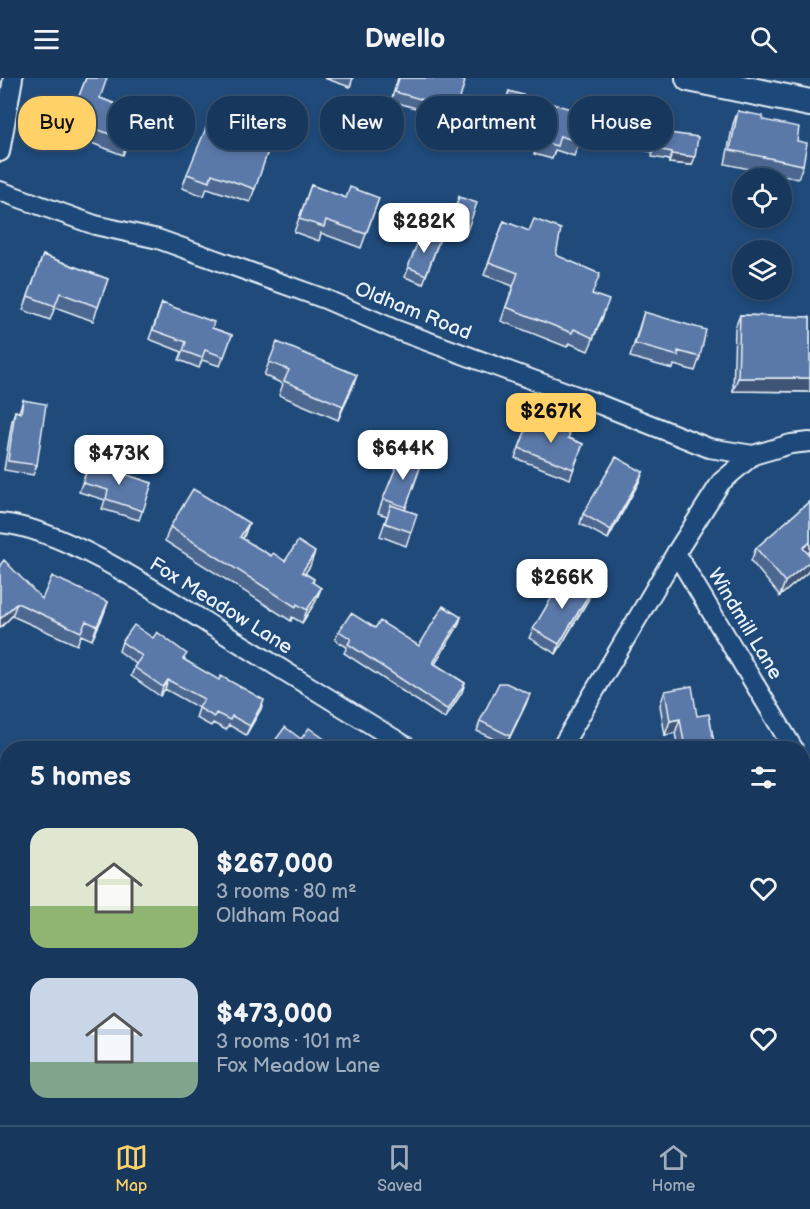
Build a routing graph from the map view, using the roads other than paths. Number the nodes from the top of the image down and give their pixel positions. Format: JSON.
{"nodes":[{"id":1,"x":13,"y":78,"type":"edge"},
{"id":2,"x":689,"y":78,"type":"edge"},
{"id":3,"x":810,"y":103,"type":"edge"},
{"id":4,"x":0,"y":152,"type":"edge"},
{"id":5,"x":0,"y":191,"type":"edge"},
{"id":6,"x":810,"y":442,"type":"edge"},
{"id":7,"x":753,"y":455,"type":"junction"},
{"id":8,"x":0,"y":523,"type":"edge"},
{"id":9,"x":676,"y":553,"type":"junction"},
{"id":10,"x":398,"y":741,"type":"edge"},
{"id":11,"x":565,"y":741,"type":"edge"},
{"id":12,"x":789,"y":741,"type":"edge"}],
"edges":[{"from":1,"to":4,"type":"street"},
{"from":2,"to":3,"type":"street"},
{"from":5,"to":7,"type":"street","name":"Oldham Road"},
{"from":6,"to":7,"type":"street","name":"Oldham Road"},
{"from":7,"to":9,"type":"street"},
{"from":8,"to":10,"type":"street","name":"Fox Meadow Lane"},
{"from":9,"to":11,"type":"street"},
{"from":9,"to":12,"type":"street","name":"Windmill Lane"}]}
